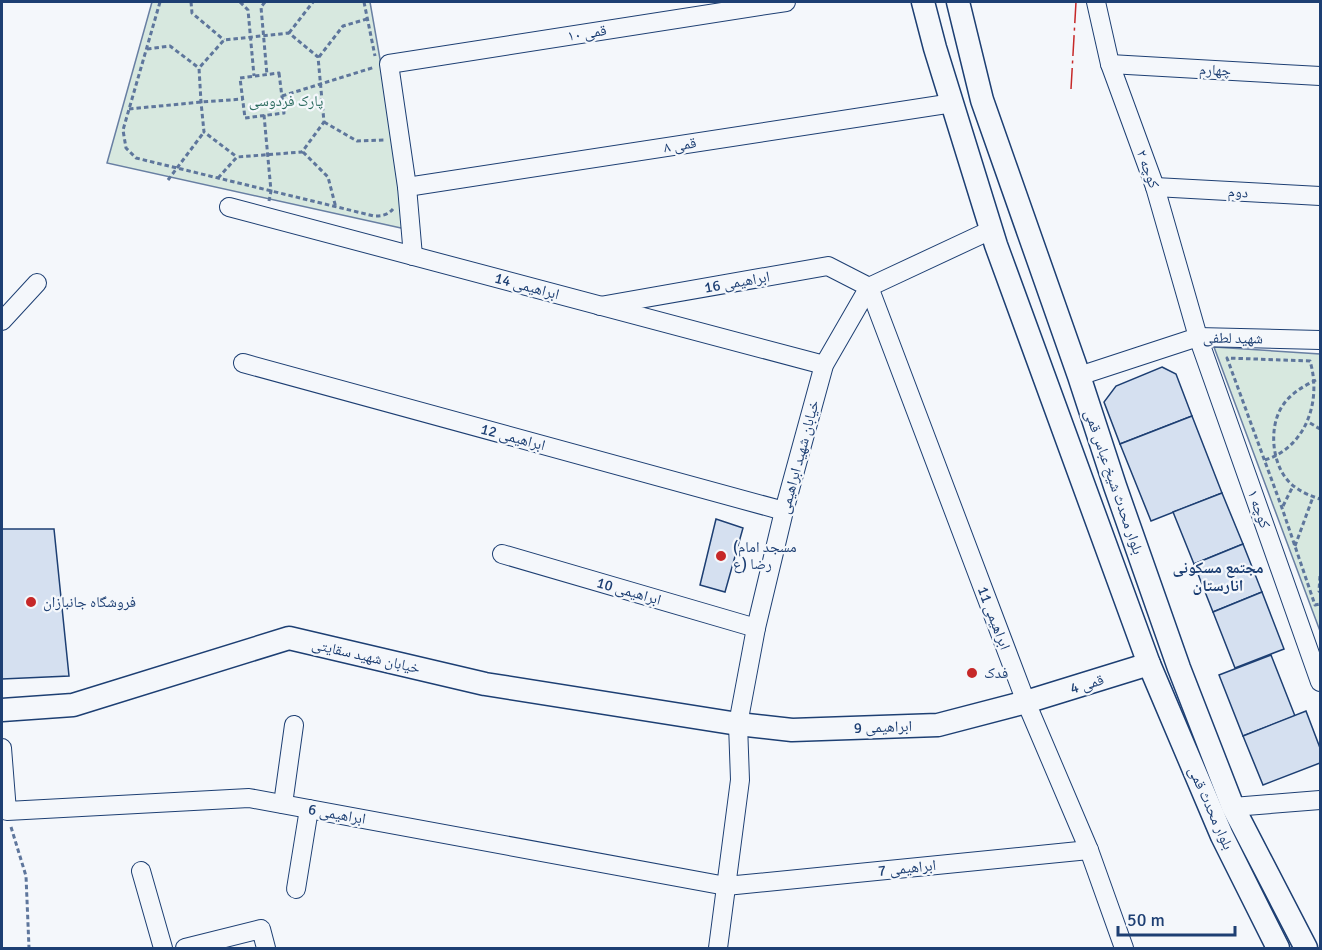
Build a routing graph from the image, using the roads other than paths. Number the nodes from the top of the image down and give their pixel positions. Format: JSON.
{"nodes":[{"id":1,"x":786,"y":2,"type":"edge"},
{"id":2,"x":923,"y":2,"type":"edge"},
{"id":3,"x":957,"y":2,"type":"edge"},
{"id":4,"x":1096,"y":2,"type":"edge"},
{"id":5,"x":1110,"y":64,"type":"junction"},
{"id":6,"x":1320,"y":76,"type":"edge"},
{"id":7,"x":953,"y":103,"type":"junction"},
{"id":8,"x":407,"y":187,"type":"junction"},
{"id":9,"x":1155,"y":187,"type":"junction"},
{"id":10,"x":1320,"y":196,"type":"edge"},
{"id":11,"x":229,"y":207,"type":"dead end"},
{"id":12,"x":991,"y":230,"type":"junction"},
{"id":13,"x":413,"y":256,"type":"junction"},
{"id":14,"x":38,"y":283,"type":"dead end"},
{"id":15,"x":869,"y":287,"type":"junction"},
{"id":16,"x":600,"y":306,"type":"junction"},
{"id":17,"x":2,"y":321,"type":"edge"},
{"id":18,"x":1198,"y":337,"type":"junction"},
{"id":19,"x":1320,"y":340,"type":"edge"},
{"id":20,"x":243,"y":363,"type":"dead end"},
{"id":21,"x":824,"y":365,"type":"junction"},
{"id":22,"x":1079,"y":376,"type":"junction"},
{"id":23,"x":784,"y":511,"type":"junction"},
{"id":24,"x":502,"y":554,"type":"dead end"},
{"id":25,"x":756,"y":628,"type":"junction"},
{"id":26,"x":1149,"y":664,"type":"junction"},
{"id":27,"x":1320,"y":681,"type":"edge"},
{"id":28,"x":1026,"y":702,"type":"junction"},
{"id":29,"x":2,"y":710,"type":"edge"},
{"id":30,"x":738,"y":724,"type":"junction"},
{"id":31,"x":294,"y":725,"type":"dead end"},
{"id":32,"x":2,"y":747,"type":"edge"},
{"id":33,"x":1320,"y":800,"type":"edge"},
{"id":34,"x":283,"y":804,"type":"junction"},
{"id":35,"x":1233,"y":807,"type":"junction"},
{"id":36,"x":309,"y":809,"type":"junction"},
{"id":37,"x":1089,"y":850,"type":"junction"},
{"id":38,"x":141,"y":871,"type":"dead end"},
{"id":39,"x":726,"y":886,"type":"junction"},
{"id":40,"x":297,"y":889,"type":"dead end"},
{"id":41,"x":163,"y":948,"type":"edge"},
{"id":42,"x":185,"y":948,"type":"edge"},
{"id":43,"x":266,"y":948,"type":"edge"},
{"id":44,"x":718,"y":948,"type":"edge"},
{"id":45,"x":1124,"y":948,"type":"edge"},
{"id":46,"x":1278,"y":948,"type":"edge"},
{"id":47,"x":1306,"y":948,"type":"edge"}],
"edges":[{"from":1,"to":8,"type":"street","name":"قمی ۱۰"},
{"from":2,"to":7,"type":"main road","name":"بلوار محدث شیخ عباس قمی"},
{"from":3,"to":22,"type":"main road","name":"بلوار محدث شیخ عباس قمی"},
{"from":4,"to":5,"type":"street","name":"کوچه ۲"},
{"from":5,"to":6,"type":"street","name":"چهارم"},
{"from":5,"to":9,"type":"street","name":"کوچه ۲"},
{"from":7,"to":8,"type":"street","name":"قمی ۸"},
{"from":7,"to":12,"type":"main road","name":"بلوار محدث شیخ عباس قمی"},
{"from":8,"to":13,"type":"street"},
{"from":9,"to":10,"type":"street","name":"دوم"},
{"from":9,"to":18,"type":"street","name":"کوچه ۲"},
{"from":11,"to":13,"type":"street","name":"ابراهیمی 14"},
{"from":12,"to":15,"type":"street"},
{"from":12,"to":26,"type":"main road","name":"بلوار محدث شیخ عباس قمی"},
{"from":13,"to":16,"type":"street","name":"ابراهیمی 14"},
{"from":14,"to":17,"type":"street"},
{"from":15,"to":16,"type":"street","name":"ابراهیمی 16"},
{"from":15,"to":21,"type":"street","name":"خیابان شهید ابراهیمی"},
{"from":15,"to":28,"type":"street","name":"ابراهیمی 11"},
{"from":16,"to":21,"type":"street","name":"ابراهیمی 14"},
{"from":18,"to":19,"type":"street","name":"شهید لطفی"},
{"from":18,"to":22,"type":"street","name":"شهید لطفی"},
{"from":18,"to":27,"type":"street","name":"کوچه ۱"},
{"from":20,"to":23,"type":"street","name":"ابراهیمی 12"},
{"from":21,"to":23,"type":"street","name":"خیابان شهید ابراهیمی"},
{"from":22,"to":35,"type":"main road","name":"بلوار محدث شیخ عباس قمی"},
{"from":23,"to":25,"type":"street","name":"خیابان شهید ابراهیمی"},
{"from":24,"to":25,"type":"street","name":"ابراهیمی 10"},
{"from":25,"to":30,"type":"street","name":"خیابان شهید ابراهیمی"},
{"from":26,"to":28,"type":"main road","name":"قمی 4"},
{"from":26,"to":46,"type":"main road","name":"بلوار محدث قمی"},
{"from":28,"to":30,"type":"main road","name":"ابراهیمی 9"},
{"from":28,"to":37,"type":"street","name":"ابراهیمی 11"},
{"from":29,"to":30,"type":"main road","name":"خیابان شهید سقایتی"},
{"from":30,"to":39,"type":"street","name":"خیابان شهید ابراهیمی"},
{"from":31,"to":34,"type":"street"},
{"from":32,"to":34,"type":"street","name":"ابراهیمی 6"},
{"from":33,"to":35,"type":"street"},
{"from":34,"to":36,"type":"street","name":"ابراهیمی 6"},
{"from":35,"to":47,"type":"main road","name":"بلوار محدث شیخ عباس قمی"},
{"from":36,"to":39,"type":"street","name":"ابراهیمی 6"},
{"from":36,"to":40,"type":"street"},
{"from":37,"to":39,"type":"street","name":"ابراهیمی 7"},
{"from":37,"to":45,"type":"street","name":"ابراهیمی 11"},
{"from":38,"to":41,"type":"street"},
{"from":39,"to":44,"type":"street","name":"خیابان شهید ابراهیمی"},
{"from":42,"to":43,"type":"street"}]}
